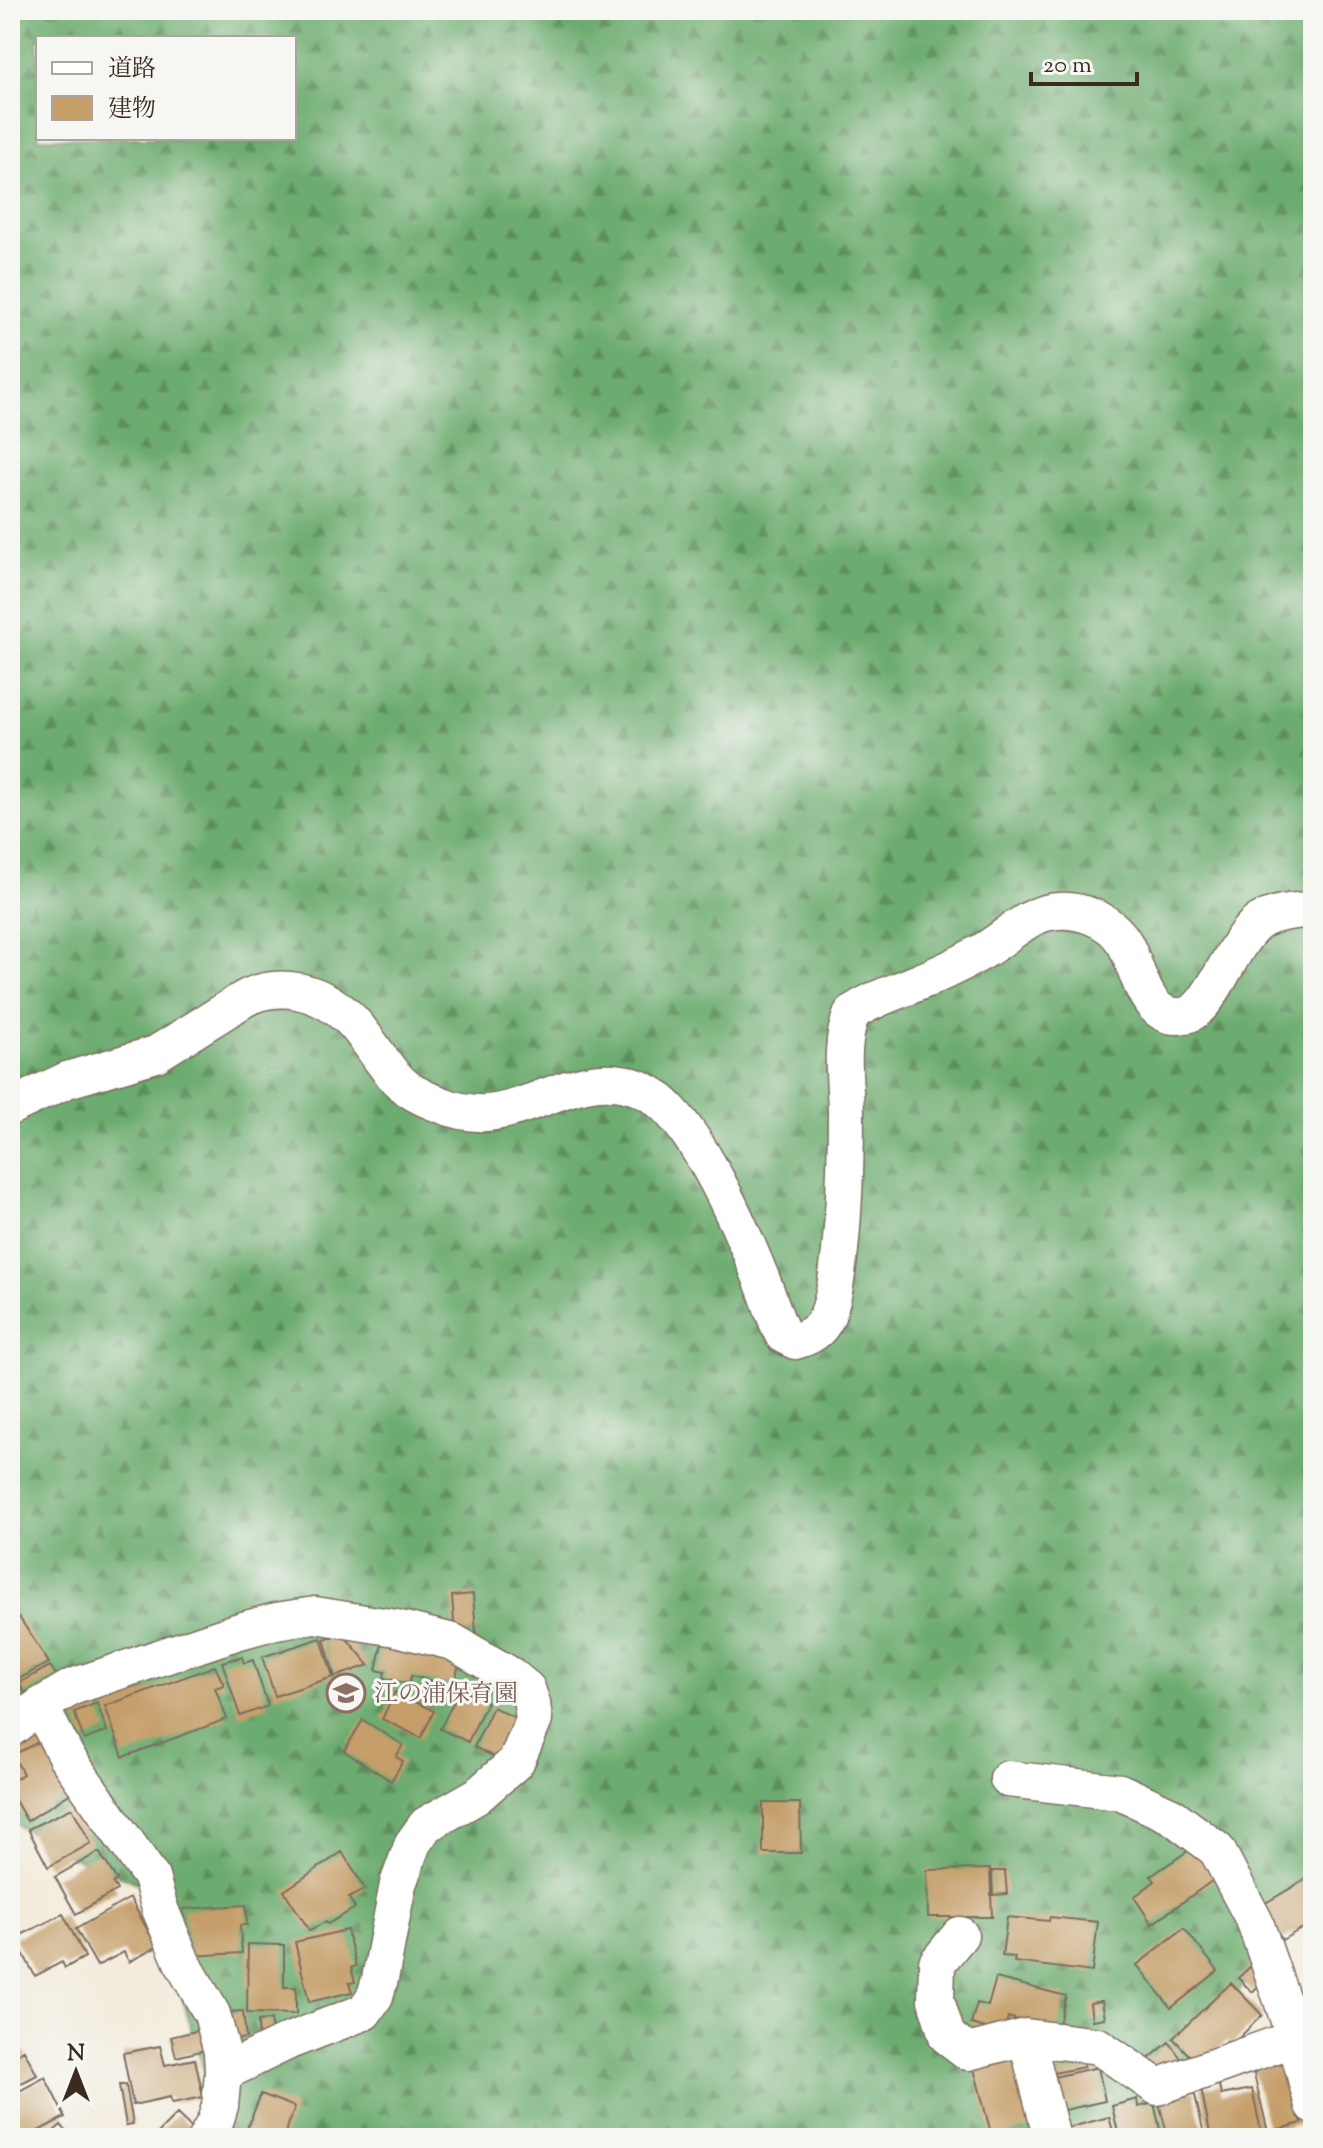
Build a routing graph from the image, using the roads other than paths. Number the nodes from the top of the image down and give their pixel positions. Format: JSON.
{"nodes":[{"id":1,"x":1313,"y":909,"type":"edge"},
{"id":2,"x":10,"y":1107,"type":"edge"},
{"id":3,"x":40,"y":1706,"type":"junction"},
{"id":4,"x":10,"y":1729,"type":"edge"},
{"id":5,"x":1008,"y":1779,"type":"dead end"},
{"id":6,"x":960,"y":1935,"type":"dead end"},
{"id":7,"x":1026,"y":2037,"type":"junction"},
{"id":8,"x":1295,"y":2038,"type":"junction"},
{"id":9,"x":223,"y":2073,"type":"junction"},
{"id":10,"x":1313,"y":2105,"type":"edge"},
{"id":11,"x":206,"y":2138,"type":"edge"},
{"id":12,"x":1052,"y":2138,"type":"edge"}],
"edges":[{"from":1,"to":2,"type":"street"},
{"from":3,"to":4,"type":"street"},
{"from":3,"to":9,"type":"street"},
{"from":3,"to":9,"type":"street"},
{"from":5,"to":8,"type":"street"},
{"from":6,"to":7,"type":"street"},
{"from":7,"to":8,"type":"street"},
{"from":7,"to":12,"type":"street"},
{"from":8,"to":10,"type":"street"},
{"from":9,"to":11,"type":"street"}]}
